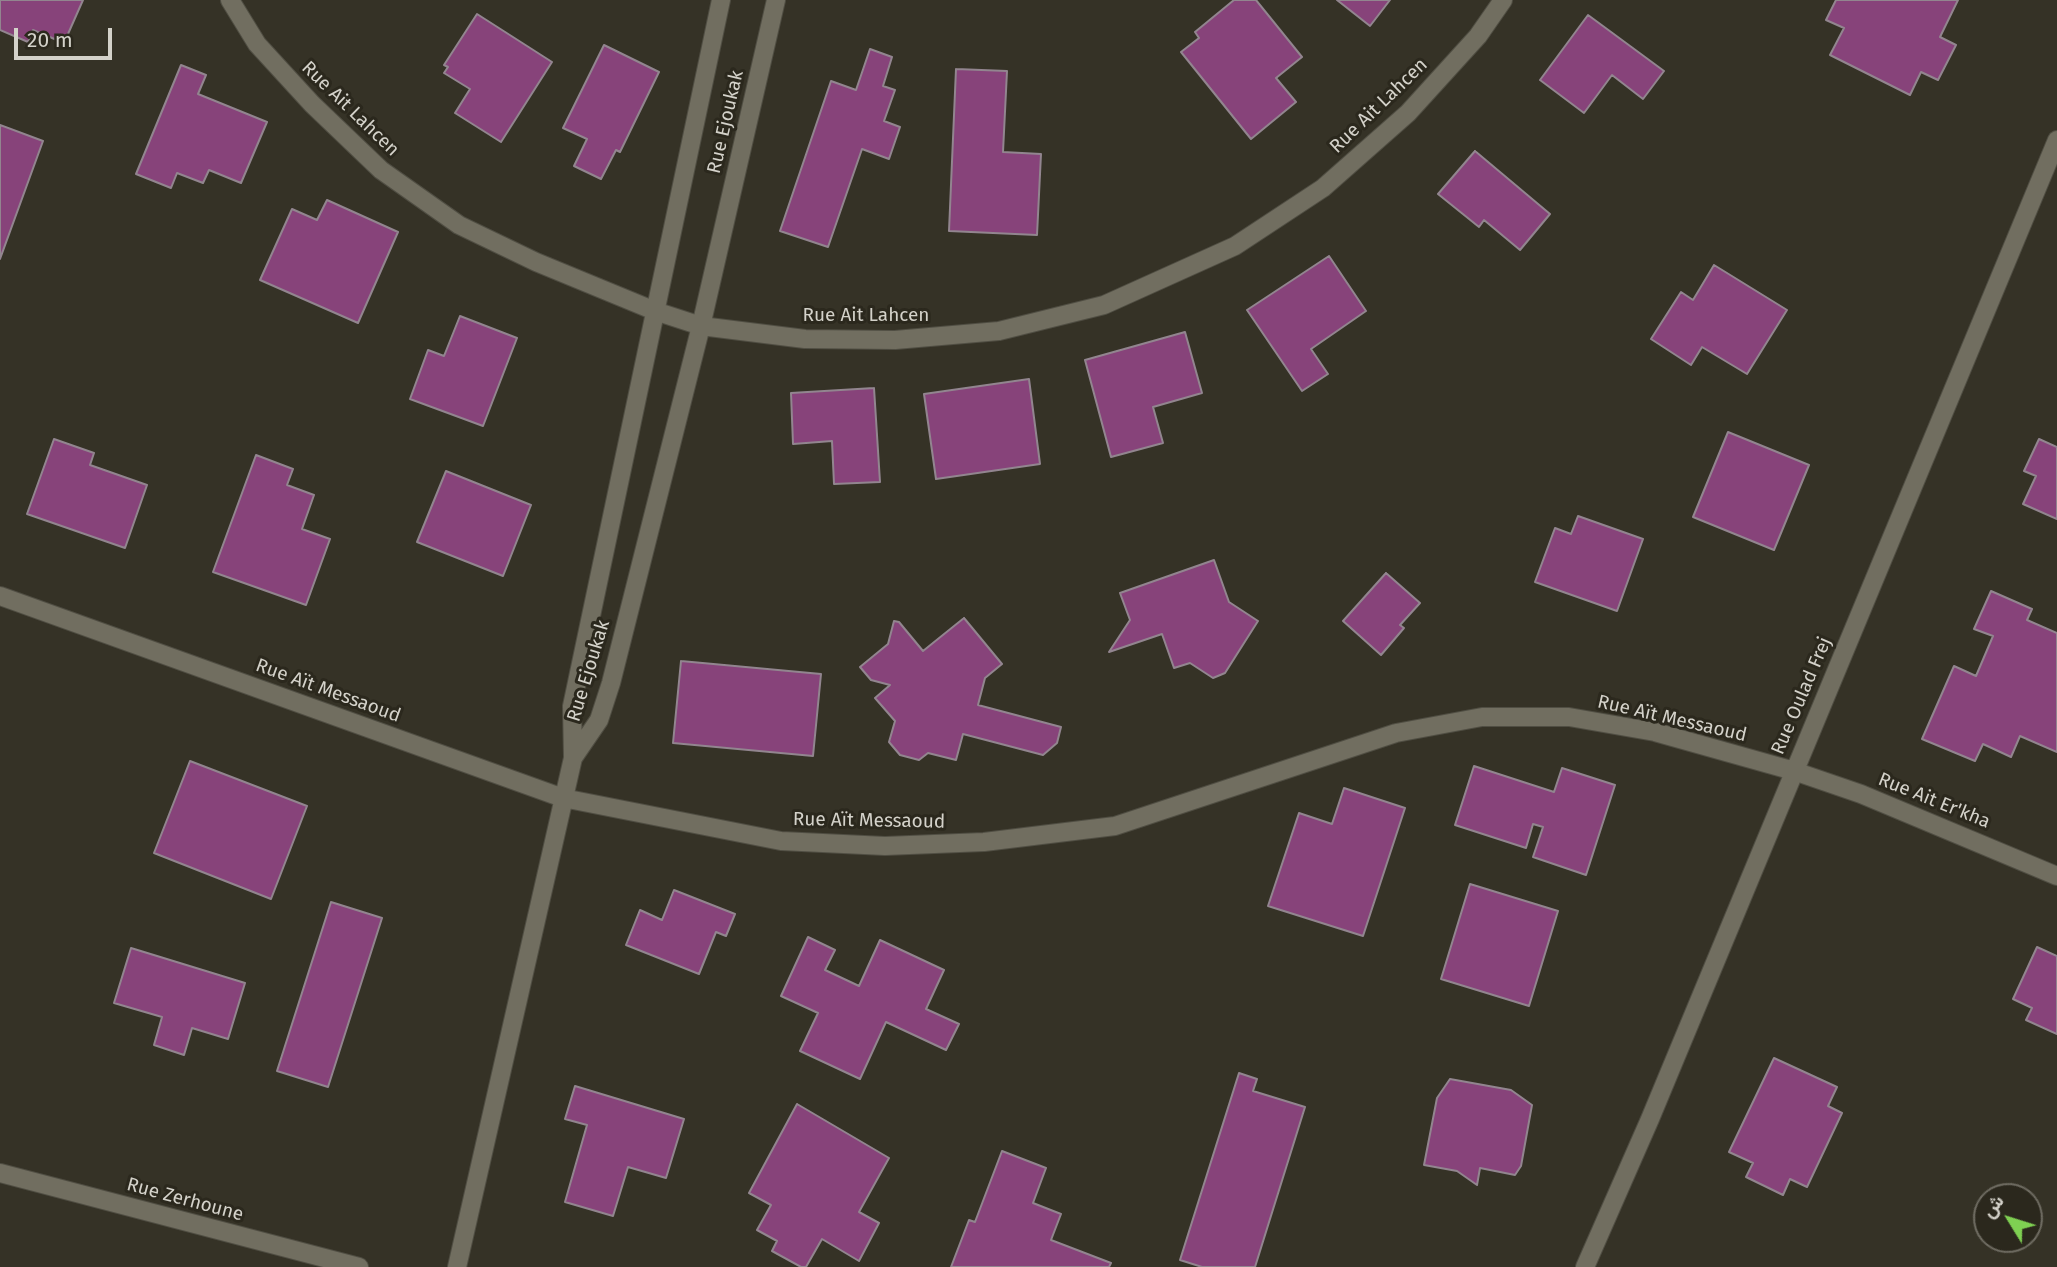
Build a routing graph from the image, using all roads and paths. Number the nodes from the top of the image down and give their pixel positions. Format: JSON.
{"nodes":[{"id":1,"x":230,"y":0,"type":"edge"},
{"id":2,"x":721,"y":0,"type":"edge"},
{"id":3,"x":776,"y":0,"type":"edge"},
{"id":4,"x":1503,"y":0,"type":"edge"},
{"id":5,"x":2057,"y":140,"type":"edge"},
{"id":6,"x":655,"y":311,"type":"junction"},
{"id":7,"x":701,"y":326,"type":"junction"},
{"id":8,"x":0,"y":596,"type":"edge"},
{"id":9,"x":573,"y":758,"type":"junction"},
{"id":10,"x":1794,"y":771,"type":"junction"},
{"id":11,"x":563,"y":798,"type":"junction"},
{"id":12,"x":2057,"y":876,"type":"edge"},
{"id":13,"x":0,"y":1173,"type":"edge"},
{"id":14,"x":359,"y":1267,"type":"edge"},
{"id":15,"x":457,"y":1267,"type":"edge"},
{"id":16,"x":1585,"y":1267,"type":"edge"}],
"edges":[{"from":1,"to":6,"type":"street","name":"Rue Ait Lahcen"},
{"from":2,"to":6,"type":"street","name":"Rue Ejoukak"},
{"from":3,"to":7,"type":"street","name":"Rue Ejoukak"},
{"from":4,"to":7,"type":"street","name":"Rue Ait Lahcen"},
{"from":5,"to":10,"type":"street","name":"Rue Oulad Frej"},
{"from":6,"to":7,"type":"street","name":"Rue Ait Lahcen"},
{"from":6,"to":9,"type":"street","name":"Rue Ejoukak"},
{"from":7,"to":9,"type":"street","name":"Rue Ejoukak"},
{"from":8,"to":11,"type":"street","name":"Rue Aït Messaoud"},
{"from":9,"to":11,"type":"street"},
{"from":10,"to":11,"type":"street","name":"Rue Aït Messaoud"},
{"from":10,"to":12,"type":"street","name":"Rue Ait Er'kha"},
{"from":10,"to":16,"type":"street","name":"Rue Oulad Frej"},
{"from":11,"to":15,"type":"street"},
{"from":13,"to":14,"type":"street","name":"Rue Zerhoune"}]}
